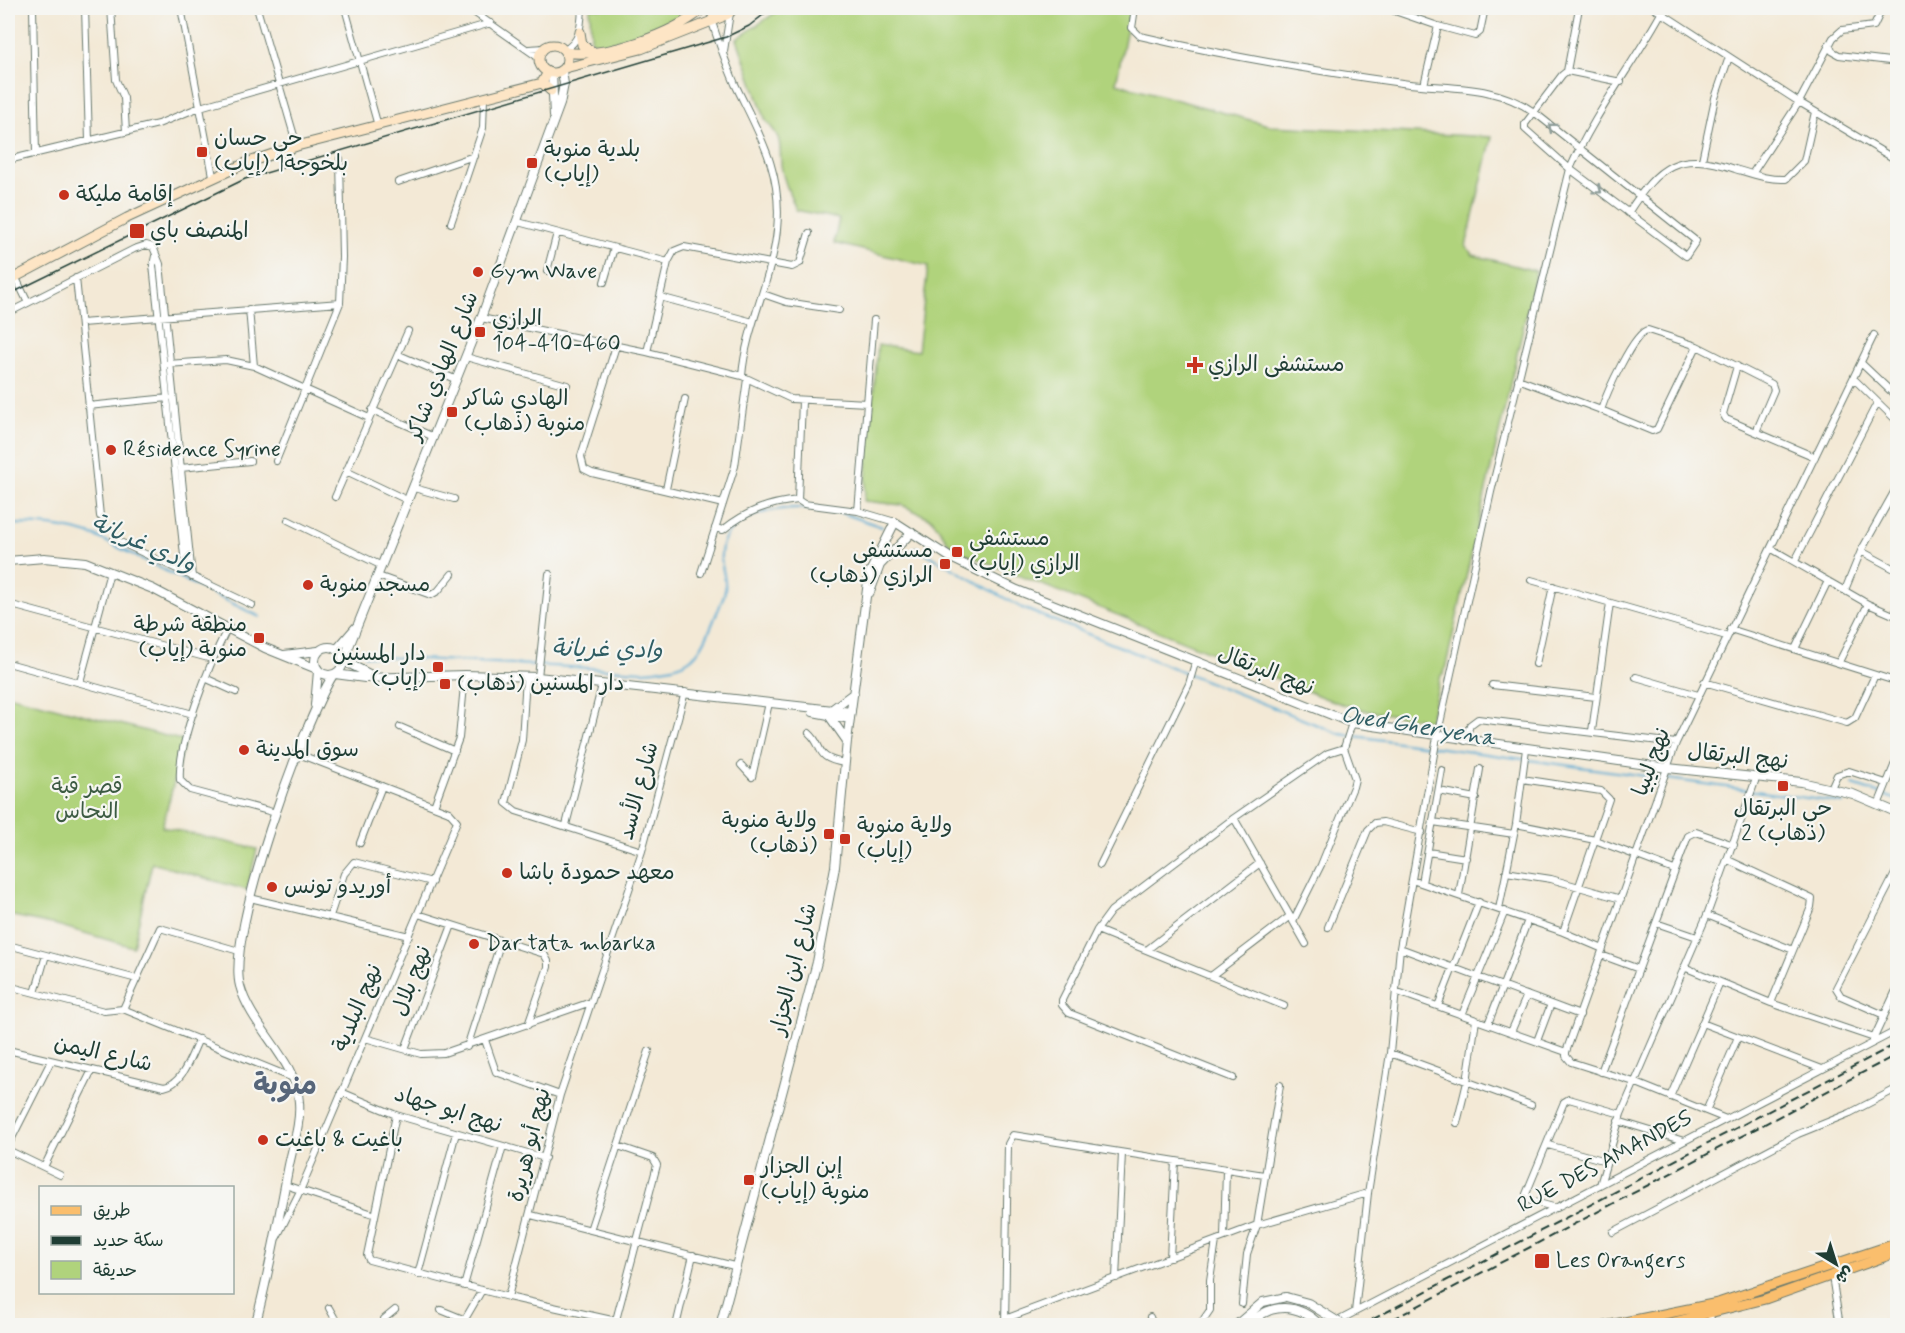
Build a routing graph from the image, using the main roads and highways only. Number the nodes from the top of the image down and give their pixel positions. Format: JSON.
{"nodes":[{"id":1,"x":707,"y":8,"type":"edge"},
{"id":2,"x":730,"y":11,"type":"edge"},
{"id":3,"x":580,"y":32,"type":"road end"},
{"id":4,"x":564,"y":51,"type":"junction"},
{"id":5,"x":595,"y":53,"type":"junction"},
{"id":6,"x":539,"y":60,"type":"junction"},
{"id":7,"x":564,"y":69,"type":"junction"},
{"id":8,"x":550,"y":73,"type":"junction"},
{"id":9,"x":542,"y":82,"type":"junction"},
{"id":10,"x":524,"y":88,"type":"junction"},
{"id":11,"x":551,"y":91,"type":"road end"},
{"id":12,"x":12,"y":280,"type":"edge"},
{"id":13,"x":1898,"y":1242,"type":"edge"},
{"id":14,"x":1898,"y":1252,"type":"edge"},
{"id":15,"x":1605,"y":1326,"type":"edge"},
{"id":16,"x":1658,"y":1326,"type":"edge"}],
"edges":[{"from":1,"to":2,"type":"main road"},
{"from":1,"to":5,"type":"main road"},
{"from":2,"to":7,"type":"main road"},
{"from":3,"to":5,"type":"main road"},
{"from":4,"to":5,"type":"main road"},
{"from":4,"to":6,"type":"main road"},
{"from":4,"to":7,"type":"main road"},
{"from":6,"to":8,"type":"main road"},
{"from":6,"to":10,"type":"main road"},
{"from":7,"to":8,"type":"main road"},
{"from":8,"to":9,"type":"main road"},
{"from":9,"to":10,"type":"main road"},
{"from":9,"to":11,"type":"main road"},
{"from":10,"to":12,"type":"main road"},
{"from":13,"to":15,"type":"main road"},
{"from":14,"to":16,"type":"main road"}]}
